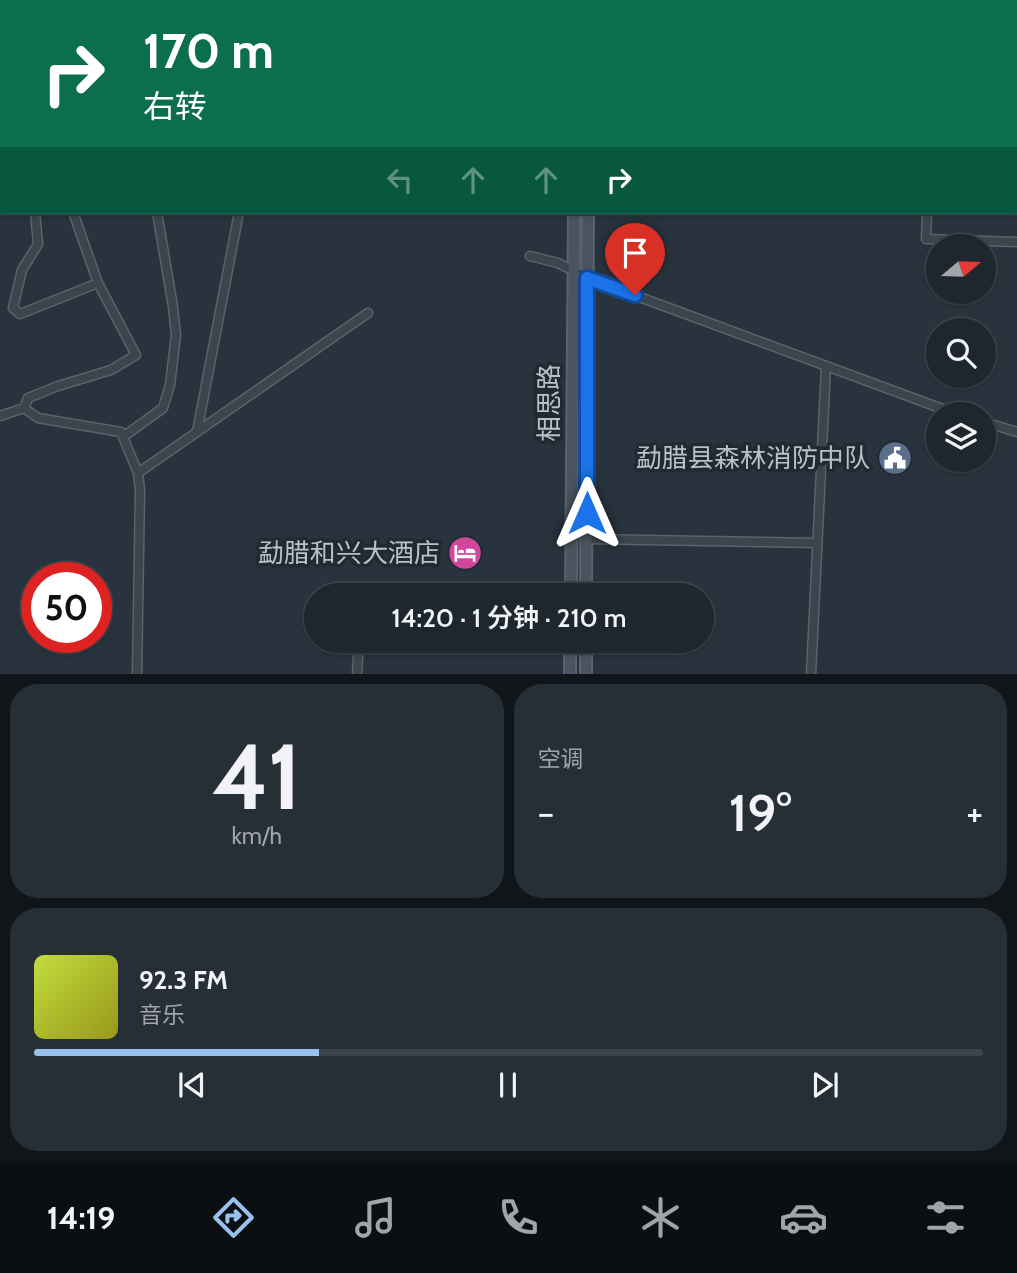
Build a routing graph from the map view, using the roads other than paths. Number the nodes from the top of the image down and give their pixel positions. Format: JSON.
{"nodes":[{"id":1,"x":35,"y":214,"type":"edge"},
{"id":2,"x":74,"y":214,"type":"edge"},
{"id":3,"x":157,"y":214,"type":"edge"},
{"id":4,"x":239,"y":214,"type":"edge"},
{"id":5,"x":574,"y":214,"type":"edge"},
{"id":6,"x":588,"y":214,"type":"edge"},
{"id":7,"x":927,"y":214,"type":"edge"},
{"id":8,"x":1017,"y":242,"type":"edge"},
{"id":9,"x":530,"y":256,"type":"dead end"},
{"id":10,"x":573,"y":271,"type":"junction"},
{"id":11,"x":587,"y":278,"type":"junction"},
{"id":12,"x":98,"y":283,"type":"junction"},
{"id":13,"x":368,"y":313,"type":"dead end"},
{"id":14,"x":826,"y":366,"type":"junction"},
{"id":15,"x":926,"y":403,"type":"edge"},
{"id":16,"x":24,"y":408,"type":"junction"},
{"id":17,"x":0,"y":416,"type":"edge"},
{"id":18,"x":996,"y":426,"type":"edge"},
{"id":19,"x":197,"y":432,"type":"junction"},
{"id":20,"x":1017,"y":432,"type":"edge"},
{"id":21,"x":123,"y":437,"type":"junction"},
{"id":22,"x":138,"y":473,"type":"junction"},
{"id":23,"x":586,"y":539,"type":"junction"},
{"id":24,"x":817,"y":543,"type":"junction"},
{"id":25,"x":571,"y":583,"type":"edge"},
{"id":26,"x":586,"y":583,"type":"edge"},
{"id":27,"x":358,"y":653,"type":"edge"},
{"id":28,"x":570,"y":653,"type":"edge"},
{"id":29,"x":586,"y":653,"type":"edge"},
{"id":30,"x":137,"y":674,"type":"edge"},
{"id":31,"x":357,"y":674,"type":"edge"},
{"id":32,"x":570,"y":674,"type":"edge"},
{"id":33,"x":586,"y":674,"type":"edge"},
{"id":34,"x":811,"y":674,"type":"edge"}],
"edges":[{"from":1,"to":12,"type":"street"},
{"from":2,"to":12,"type":"street"},
{"from":3,"to":21,"type":"street"},
{"from":4,"to":19,"type":"street"},
{"from":5,"to":10,"type":"main road","name":"相思路"},
{"from":6,"to":11,"type":"main road","name":"相思路"},
{"from":7,"to":8,"type":"street"},
{"from":9,"to":10,"type":"street"},
{"from":10,"to":11,"type":"street"},
{"from":10,"to":25,"type":"main road","name":"相思路"},
{"from":11,"to":14,"type":"street"},
{"from":11,"to":23,"type":"main road","name":"相思路"},
{"from":12,"to":16,"type":"street"},
{"from":13,"to":19,"type":"street"},
{"from":14,"to":15,"type":"street"},
{"from":14,"to":24,"type":"street"},
{"from":16,"to":17,"type":"street"},
{"from":16,"to":21,"type":"street"},
{"from":18,"to":20,"type":"street"},
{"from":19,"to":22,"type":"street"},
{"from":21,"to":22,"type":"street"},
{"from":22,"to":30,"type":"street"},
{"from":23,"to":24,"type":"street"},
{"from":23,"to":26,"type":"main road","name":"相思路"},
{"from":24,"to":34,"type":"street"},
{"from":27,"to":31,"type":"street"},
{"from":28,"to":32,"type":"main road"},
{"from":29,"to":33,"type":"main road"}]}
